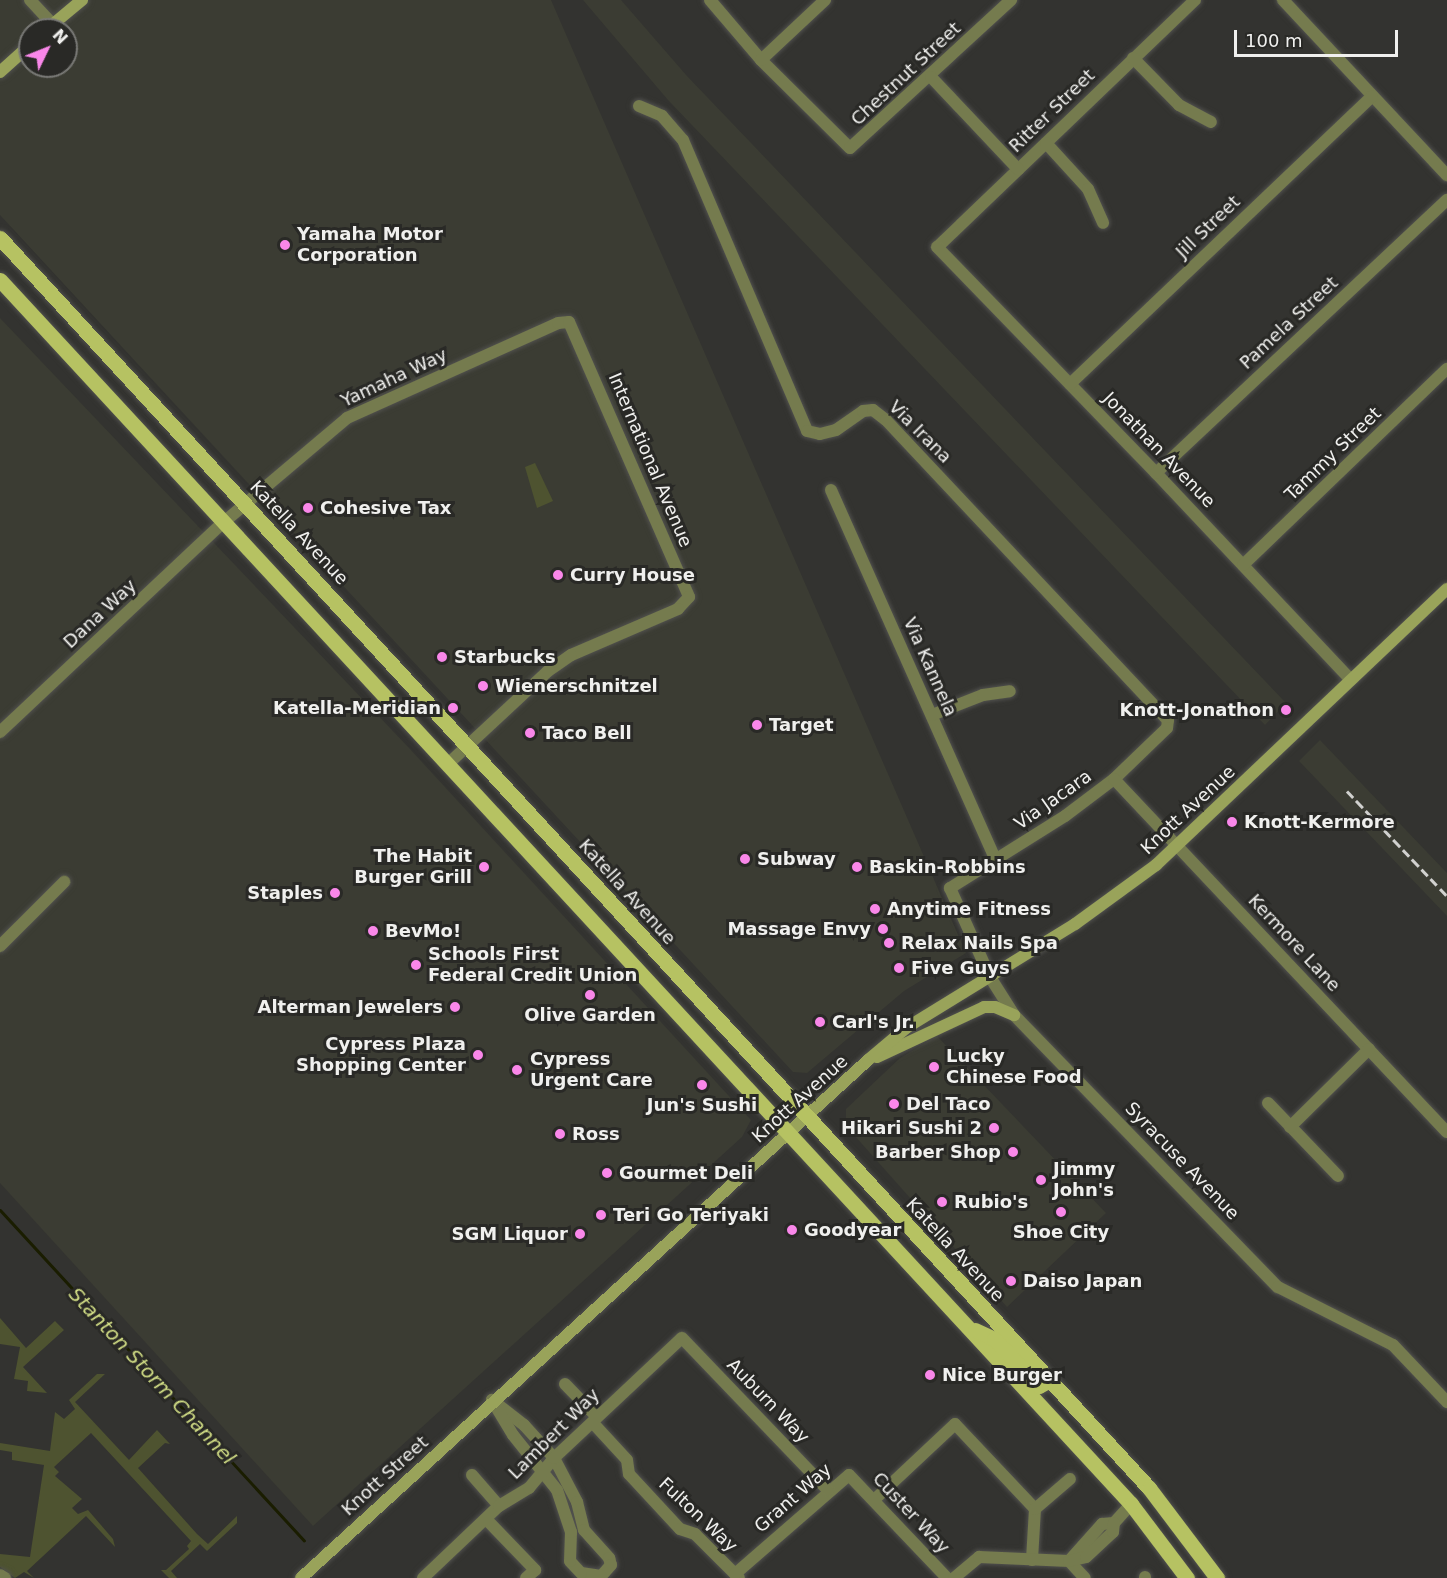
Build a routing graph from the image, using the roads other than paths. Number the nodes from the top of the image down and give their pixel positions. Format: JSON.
{"nodes":[{"id":1,"x":30,"y":0,"type":"edge"},
{"id":2,"x":82,"y":0,"type":"edge"},
{"id":3,"x":710,"y":0,"type":"edge"},
{"id":4,"x":825,"y":0,"type":"edge"},
{"id":5,"x":1011,"y":0,"type":"edge"},
{"id":6,"x":1195,"y":0,"type":"edge"},
{"id":7,"x":1282,"y":0,"type":"edge"},
{"id":8,"x":43,"y":18,"type":"edge"},
{"id":9,"x":60,"y":18,"type":"edge"},
{"id":10,"x":18,"y":56,"type":"edge"},
{"id":11,"x":1133,"y":58,"type":"junction"},
{"id":12,"x":761,"y":60,"type":"junction"},
{"id":13,"x":0,"y":72,"type":"edge"},
{"id":14,"x":931,"y":77,"type":"junction"},
{"id":15,"x":1372,"y":96,"type":"junction"},
{"id":16,"x":639,"y":106,"type":"dead end"},
{"id":17,"x":1211,"y":122,"type":"dead end"},
{"id":18,"x":1046,"y":143,"type":"junction"},
{"id":19,"x":1018,"y":169,"type":"junction"},
{"id":20,"x":1447,"y":175,"type":"edge"},
{"id":21,"x":1447,"y":200,"type":"edge"},
{"id":22,"x":1103,"y":223,"type":"dead end"},
{"id":23,"x":0,"y":238,"type":"edge"},
{"id":24,"x":937,"y":249,"type":"joint"},
{"id":25,"x":0,"y":280,"type":"edge"},
{"id":26,"x":569,"y":322,"type":"joint"},
{"id":27,"x":1447,"y":369,"type":"edge"},
{"id":28,"x":1070,"y":384,"type":"junction"},
{"id":29,"x":1156,"y":472,"type":"junction"},
{"id":30,"x":831,"y":490,"type":"dead end"},
{"id":31,"x":246,"y":504,"type":"junction"},
{"id":32,"x":225,"y":522,"type":"junction"},
{"id":33,"x":1243,"y":565,"type":"junction"},
{"id":34,"x":1447,"y":590,"type":"edge"},
{"id":35,"x":1350,"y":680,"type":"junction"},
{"id":36,"x":1010,"y":691,"type":"dead end"},
{"id":37,"x":932,"y":715,"type":"junction"},
{"id":38,"x":1167,"y":728,"type":"joint"},
{"id":39,"x":0,"y":732,"type":"edge"},
{"id":40,"x":467,"y":746,"type":"junction"},
{"id":41,"x":450,"y":762,"type":"junction"},
{"id":42,"x":1114,"y":779,"type":"junction"},
{"id":43,"x":1177,"y":845,"type":"junction"},
{"id":44,"x":995,"y":859,"type":"junction"},
{"id":45,"x":64,"y":882,"type":"dead end"},
{"id":46,"x":950,"y":888,"type":"joint"},
{"id":47,"x":0,"y":945,"type":"edge"},
{"id":48,"x":990,"y":977,"type":"junction"},
{"id":49,"x":1014,"y":1014,"type":"junction"},
{"id":50,"x":1369,"y":1050,"type":"junction"},
{"id":51,"x":868,"y":1060,"type":"junction"},
{"id":52,"x":1268,"y":1103,"type":"dead end"},
{"id":53,"x":807,"y":1117,"type":"junction"},
{"id":54,"x":1290,"y":1126,"type":"junction"},
{"id":55,"x":1447,"y":1132,"type":"edge"},
{"id":56,"x":789,"y":1134,"type":"junction"},
{"id":57,"x":1338,"y":1176,"type":"dead end"},
{"id":58,"x":967,"y":1326,"type":"junction"},
{"id":59,"x":682,"y":1338,"type":"joint"},
{"id":60,"x":1050,"y":1380,"type":"junction"},
{"id":61,"x":565,"y":1384,"type":"dead end"},
{"id":62,"x":492,"y":1400,"type":"junction"},
{"id":63,"x":1447,"y":1402,"type":"edge"},
{"id":64,"x":594,"y":1420,"type":"junction"},
{"id":65,"x":554,"y":1458,"type":"junction"},
{"id":66,"x":544,"y":1471,"type":"junction"},
{"id":67,"x":472,"y":1475,"type":"dead end"},
{"id":68,"x":849,"y":1475,"type":"joint"},
{"id":69,"x":1070,"y":1479,"type":"dead end"},
{"id":70,"x":828,"y":1490,"type":"junction"},
{"id":71,"x":874,"y":1500,"type":"junction"},
{"id":72,"x":1131,"y":1504,"type":"junction"},
{"id":73,"x":499,"y":1506,"type":"junction"},
{"id":74,"x":1035,"y":1509,"type":"junction"},
{"id":75,"x":486,"y":1519,"type":"junction"},
{"id":76,"x":585,"y":1530,"type":"junction"},
{"id":77,"x":571,"y":1532,"type":"junction"},
{"id":78,"x":1032,"y":1560,"type":"junction"},
{"id":79,"x":1069,"y":1561,"type":"junction"},
{"id":80,"x":0,"y":1575,"type":"edge"},
{"id":81,"x":737,"y":1576,"type":"edge"},
{"id":82,"x":5,"y":1578,"type":"edge"},
{"id":83,"x":301,"y":1578,"type":"edge"},
{"id":84,"x":423,"y":1578,"type":"edge"},
{"id":85,"x":526,"y":1578,"type":"edge"},
{"id":86,"x":947,"y":1578,"type":"edge"},
{"id":87,"x":954,"y":1578,"type":"edge"},
{"id":88,"x":1085,"y":1578,"type":"edge"},
{"id":89,"x":1187,"y":1578,"type":"edge"},
{"id":90,"x":1217,"y":1578,"type":"edge"}],
"edges":[{"from":1,"to":8,"type":"street"},
{"from":2,"to":9,"type":"main road"},
{"from":3,"to":12,"type":"street"},
{"from":4,"to":12,"type":"street"},
{"from":5,"to":14,"type":"street","name":"Chestnut Street"},
{"from":6,"to":11,"type":"street","name":"Ritter Street"},
{"from":7,"to":15,"type":"street"},
{"from":10,"to":13,"type":"main road"},
{"from":11,"to":17,"type":"street"},
{"from":11,"to":18,"type":"street","name":"Ritter Street"},
{"from":12,"to":14,"type":"street","name":"Chestnut Street"},
{"from":14,"to":19,"type":"street"},
{"from":15,"to":20,"type":"street"},
{"from":15,"to":28,"type":"street","name":"Jill Street"},
{"from":16,"to":38,"type":"street","name":"Via Irana"},
{"from":18,"to":19,"type":"street","name":"Ritter Street"},
{"from":18,"to":22,"type":"street"},
{"from":19,"to":24,"type":"street","name":"Ritter Street"},
{"from":21,"to":29,"type":"street","name":"Pamela Street"},
{"from":23,"to":31,"type":"main road","name":"Katella Avenue"},
{"from":24,"to":28,"type":"street","name":"Jonathan Avenue"},
{"from":25,"to":32,"type":"main road"},
{"from":26,"to":31,"type":"street","name":"Yamaha Way"},
{"from":26,"to":40,"type":"street","name":"International Avenue"},
{"from":27,"to":33,"type":"street","name":"Tammy Street"},
{"from":28,"to":29,"type":"street","name":"Jonathan Avenue"},
{"from":29,"to":33,"type":"street","name":"Jonathan Avenue"},
{"from":30,"to":37,"type":"street","name":"Via Kannela"},
{"from":31,"to":32,"type":"street","name":"Yamaha Way"},
{"from":31,"to":40,"type":"main road","name":"Katella Avenue"},
{"from":32,"to":39,"type":"street","name":"Dana Way"},
{"from":32,"to":41,"type":"main road"},
{"from":33,"to":35,"type":"street","name":"Jonathan Avenue"},
{"from":34,"to":35,"type":"main road","name":"Knott Avenue"},
{"from":35,"to":43,"type":"main road","name":"Knott Avenue"},
{"from":36,"to":37,"type":"street"},
{"from":37,"to":44,"type":"street","name":"Via Kannela"},
{"from":38,"to":42,"type":"street","name":"Via Jacara"},
{"from":40,"to":41,"type":"street"},
{"from":40,"to":53,"type":"main road","name":"Katella Avenue"},
{"from":41,"to":56,"type":"main road"},
{"from":42,"to":43,"type":"street","name":"Kermore Lane"},
{"from":42,"to":44,"type":"street","name":"Via Jacara"},
{"from":43,"to":48,"type":"main road","name":"Knott Avenue"},
{"from":43,"to":50,"type":"street","name":"Kermore Lane"},
{"from":44,"to":46,"type":"street","name":"Via Jacara"},
{"from":45,"to":47,"type":"street"},
{"from":46,"to":48,"type":"street","name":"Syracuse Avenue"},
{"from":48,"to":49,"type":"street","name":"Syracuse Avenue"},
{"from":48,"to":51,"type":"main road","name":"Knott Avenue"},
{"from":49,"to":51,"type":"main road"},
{"from":49,"to":63,"type":"street","name":"Syracuse Avenue"},
{"from":50,"to":54,"type":"street"},
{"from":50,"to":55,"type":"street","name":"Kermore Lane"},
{"from":51,"to":53,"type":"main road","name":"Knott Avenue"},
{"from":52,"to":54,"type":"street"},
{"from":53,"to":56,"type":"main road","name":"Knott Avenue"},
{"from":53,"to":60,"type":"main road","name":"Katella Avenue"},
{"from":54,"to":57,"type":"street"},
{"from":56,"to":58,"type":"main road"},
{"from":56,"to":62,"type":"main road","name":"Knott Avenue"},
{"from":58,"to":60,"type":"main road"},
{"from":58,"to":72,"type":"main road"},
{"from":59,"to":64,"type":"street","name":"Lambert Way"},
{"from":59,"to":70,"type":"street","name":"Auburn Way"},
{"from":60,"to":90,"type":"main road","name":"Katella Avenue"},
{"from":61,"to":64,"type":"street","name":"Fulton Way"},
{"from":62,"to":65,"type":"street"},
{"from":62,"to":66,"type":"street"},
{"from":62,"to":83,"type":"main road","name":"Knott Street"},
{"from":64,"to":65,"type":"street","name":"Lambert Way"},
{"from":64,"to":81,"type":"street","name":"Fulton Way"},
{"from":65,"to":66,"type":"street","name":"Lambert Way"},
{"from":65,"to":76,"type":"street"},
{"from":66,"to":73,"type":"street","name":"Lambert Way"},
{"from":66,"to":77,"type":"street"},
{"from":67,"to":73,"type":"street"},
{"from":68,"to":70,"type":"street","name":"Grant Way"},
{"from":68,"to":71,"type":"street","name":"Custer Way"},
{"from":69,"to":74,"type":"street"},
{"from":70,"to":81,"type":"street","name":"Grant Way"},
{"from":71,"to":74,"type":"street"},
{"from":71,"to":86,"type":"street","name":"Custer Way"},
{"from":72,"to":79,"type":"street"},
{"from":72,"to":89,"type":"main road"},
{"from":73,"to":75,"type":"street","name":"Lambert Way"},
{"from":74,"to":78,"type":"street"},
{"from":75,"to":84,"type":"street","name":"Lambert Way"},
{"from":75,"to":85,"type":"street"},
{"from":76,"to":77,"type":"street"},
{"from":76,"to":77,"type":"street"},
{"from":78,"to":79,"type":"street"},
{"from":78,"to":87,"type":"street"},
{"from":79,"to":88,"type":"street"},
{"from":80,"to":82,"type":"street"}]}
